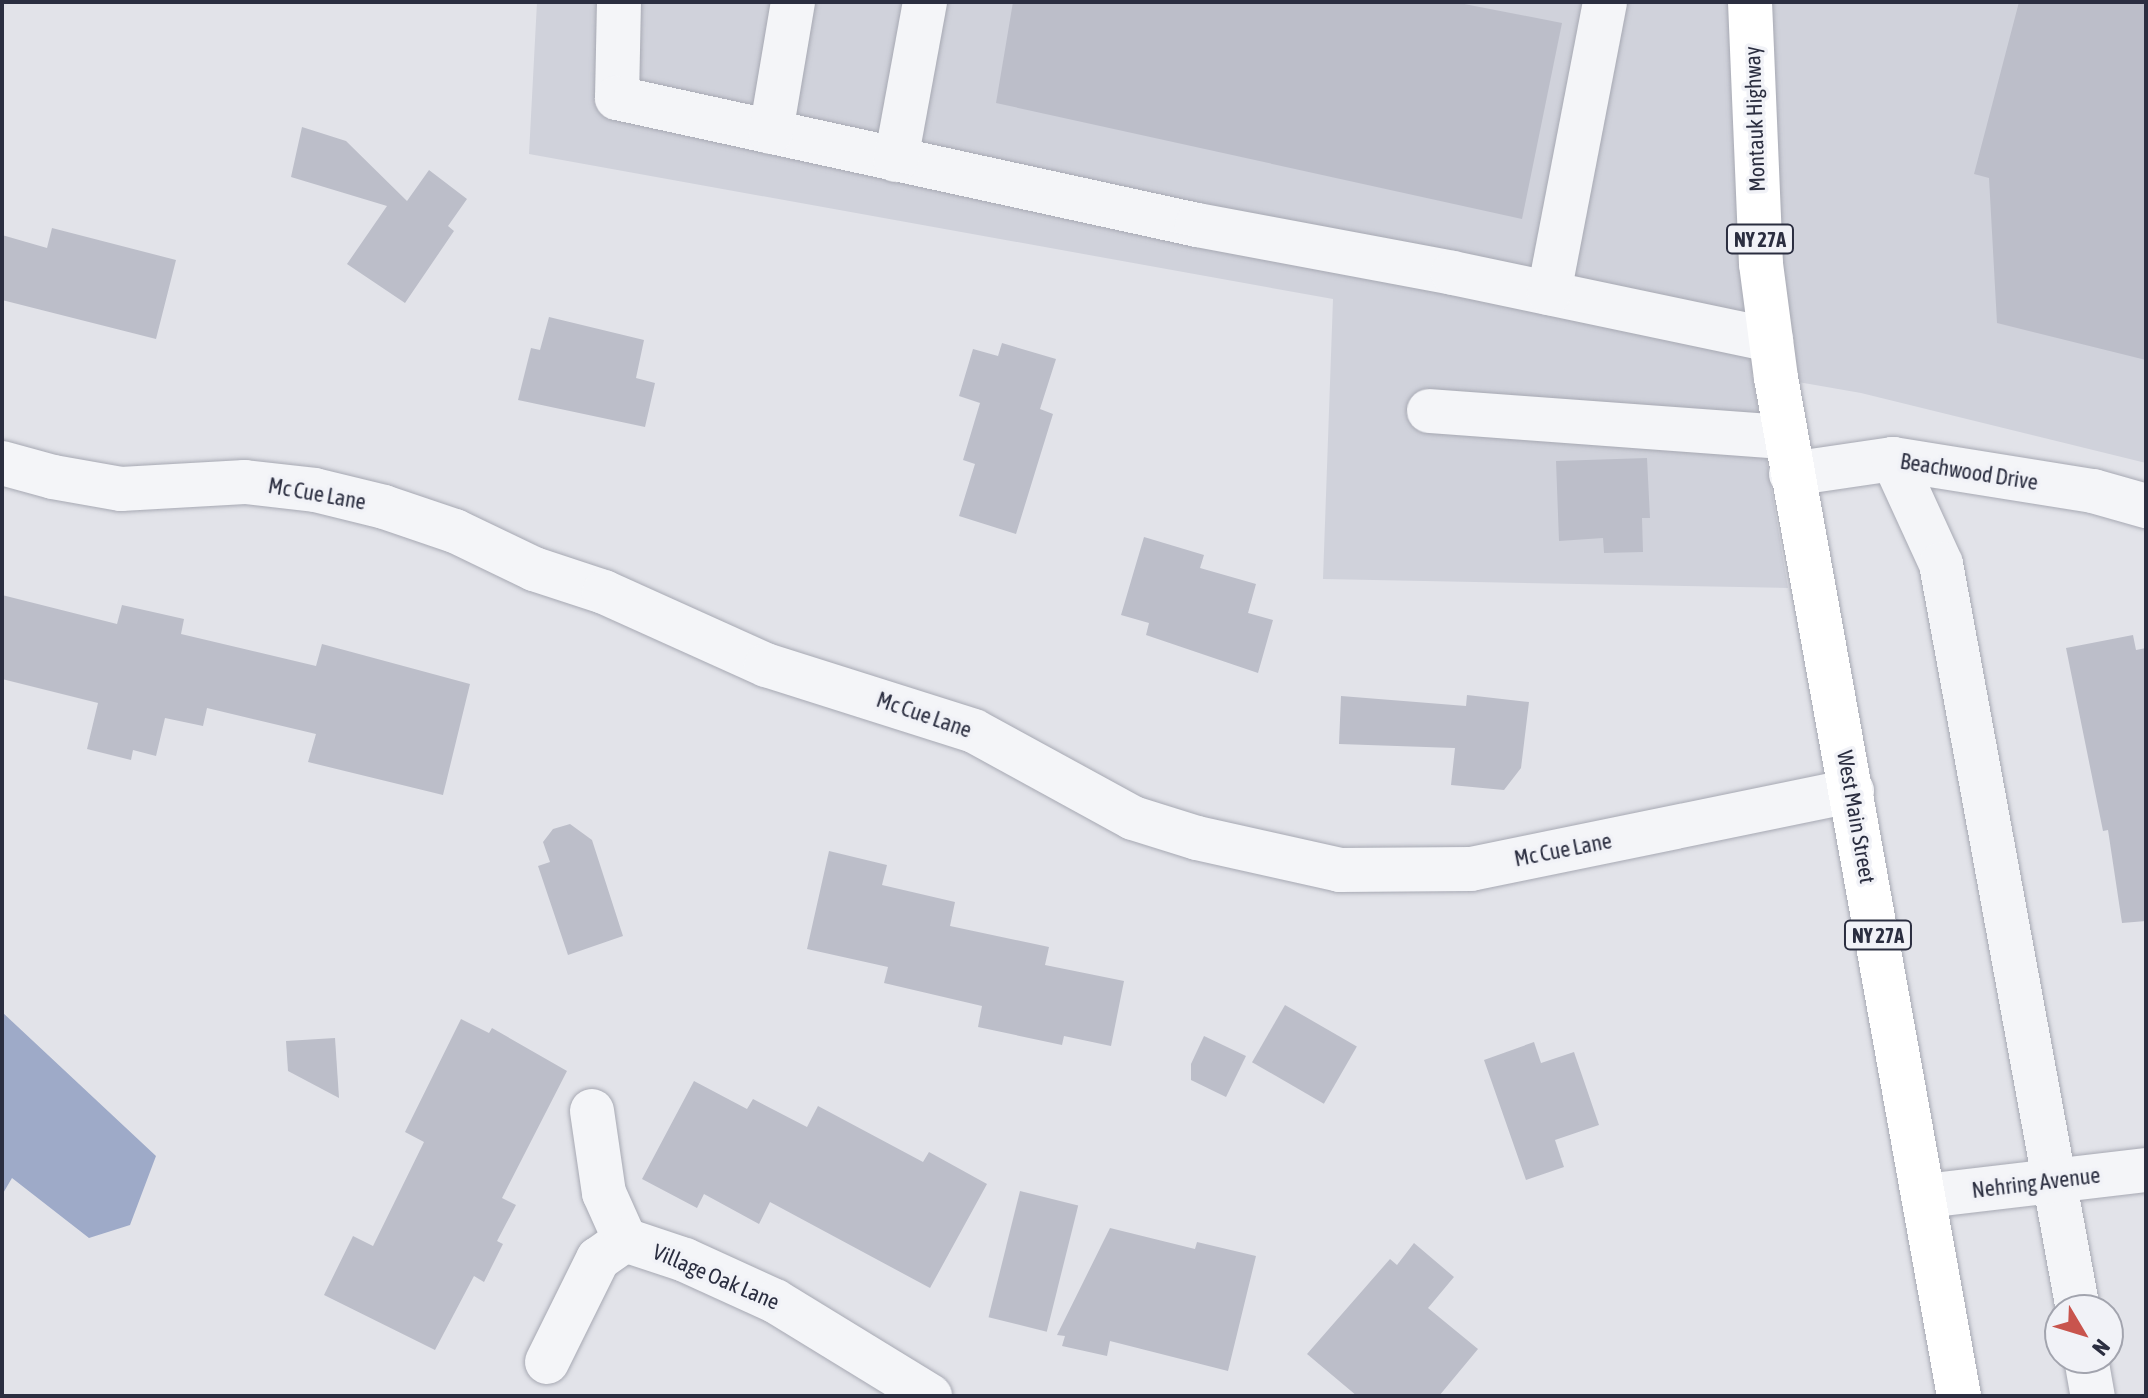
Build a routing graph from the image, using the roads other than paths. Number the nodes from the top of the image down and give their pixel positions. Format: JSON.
{"nodes":[{"id":1,"x":619,"y":2,"type":"edge"},
{"id":2,"x":793,"y":2,"type":"edge"},
{"id":3,"x":925,"y":2,"type":"edge"},
{"id":4,"x":1605,"y":2,"type":"edge"},
{"id":5,"x":1750,"y":2,"type":"edge"},
{"id":6,"x":771,"y":132,"type":"junction"},
{"id":7,"x":896,"y":160,"type":"junction"},
{"id":8,"x":1549,"y":293,"type":"junction"},
{"id":9,"x":1771,"y":340,"type":"junction"},
{"id":10,"x":1429,"y":411,"type":"dead end"},
{"id":11,"x":1788,"y":456,"type":"junction"},
{"id":12,"x":1893,"y":459,"type":"junction"},
{"id":13,"x":2,"y":463,"type":"edge"},
{"id":14,"x":2146,"y":506,"type":"edge"},
{"id":15,"x":1852,"y":791,"type":"junction"},
{"id":16,"x":592,"y":1111,"type":"dead end"},
{"id":17,"x":2146,"y":1170,"type":"edge"},
{"id":18,"x":2056,"y":1181,"type":"junction"},
{"id":19,"x":1925,"y":1196,"type":"junction"},
{"id":20,"x":625,"y":1240,"type":"junction"},
{"id":21,"x":2075,"y":1294,"type":"edge"},
{"id":22,"x":547,"y":1362,"type":"dead end"},
{"id":23,"x":2089,"y":1374,"type":"edge"},
{"id":24,"x":930,"y":1396,"type":"edge"},
{"id":25,"x":1959,"y":1396,"type":"edge"},
{"id":26,"x":2093,"y":1396,"type":"edge"}],
"edges":[{"from":1,"to":6,"type":"street"},
{"from":2,"to":6,"type":"street"},
{"from":3,"to":7,"type":"street"},
{"from":4,"to":8,"type":"street"},
{"from":5,"to":9,"type":"main road","name":"Montauk Highway","number":"NY 27A"},
{"from":6,"to":7,"type":"street"},
{"from":7,"to":8,"type":"street"},
{"from":8,"to":9,"type":"street"},
{"from":9,"to":11,"type":"main road","name":"Montauk Highway","number":"NY 27A"},
{"from":10,"to":11,"type":"street","name":"Beachwood Drive"},
{"from":11,"to":12,"type":"street","name":"Beachwood Drive"},
{"from":11,"to":15,"type":"main road","name":"West Main Street","number":"NY 27A"},
{"from":12,"to":14,"type":"street","name":"Beachwood Drive"},
{"from":12,"to":18,"type":"street"},
{"from":13,"to":15,"type":"street","name":"Mc Cue Lane"},
{"from":15,"to":19,"type":"main road","name":"West Main Street","number":"NY 27A"},
{"from":16,"to":20,"type":"street"},
{"from":17,"to":18,"type":"street","name":"Nehring Avenue"},
{"from":18,"to":19,"type":"street","name":"Nehring Avenue"},
{"from":18,"to":21,"type":"street"},
{"from":19,"to":25,"type":"main road","name":"West Main Street","number":"NY 27A"},
{"from":20,"to":22,"type":"street","name":"Village Oak Lane"},
{"from":20,"to":24,"type":"street","name":"Village Oak Lane"},
{"from":23,"to":26,"type":"street"}]}
